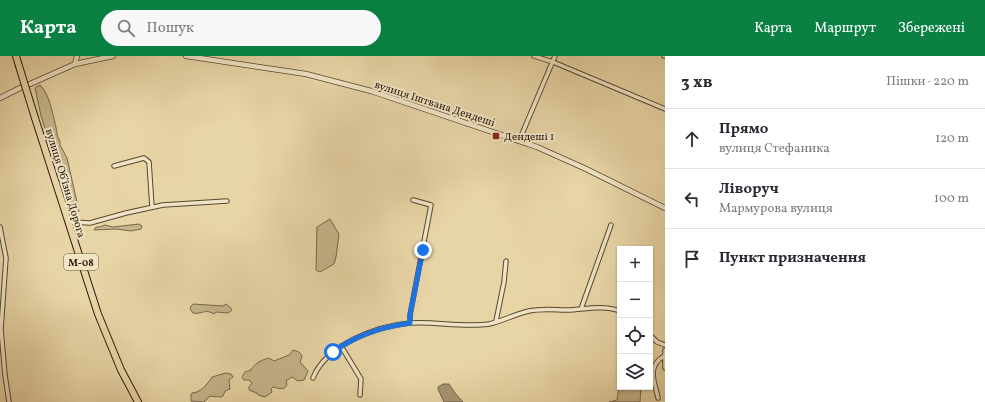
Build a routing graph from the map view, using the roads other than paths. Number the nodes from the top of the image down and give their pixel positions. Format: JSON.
{"nodes":[{"id":1,"x":16,"y":56,"type":"edge"},
{"id":2,"x":77,"y":56,"type":"edge"},
{"id":3,"x":113,"y":56,"type":"edge"},
{"id":4,"x":186,"y":56,"type":"edge"},
{"id":5,"x":534,"y":56,"type":"edge"},
{"id":6,"x":555,"y":56,"type":"edge"},
{"id":7,"x":552,"y":62,"type":"junction"},
{"id":8,"x":75,"y":64,"type":"junction"},
{"id":9,"x":30,"y":84,"type":"dead end"},
{"id":10,"x":20,"y":88,"type":"dead end"},
{"id":11,"x":0,"y":98,"type":"edge"},
{"id":12,"x":665,"y":109,"type":"edge"},
{"id":13,"x":519,"y":141,"type":"junction"},
{"id":14,"x":114,"y":166,"type":"dead end"},
{"id":15,"x":413,"y":200,"type":"dead end"},
{"id":16,"x":227,"y":201,"type":"dead end"},
{"id":17,"x":152,"y":207,"type":"junction"},
{"id":18,"x":665,"y":208,"type":"edge"},
{"id":19,"x":68,"y":223,"type":"junction"},
{"id":20,"x":611,"y":225,"type":"dead end"},
{"id":21,"x":0,"y":227,"type":"edge"},
{"id":22,"x":506,"y":261,"type":"dead end"},
{"id":23,"x":581,"y":309,"type":"junction"},
{"id":24,"x":617,"y":310,"type":"edge"},
{"id":25,"x":496,"y":321,"type":"junction"},
{"id":26,"x":410,"y":323,"type":"junction"},
{"id":27,"x":653,"y":338,"type":"edge"},
{"id":28,"x":341,"y":346,"type":"junction"},
{"id":29,"x":665,"y":346,"type":"edge"},
{"id":30,"x":665,"y":350,"type":"edge"},
{"id":31,"x":664,"y":356,"type":"junction"},
{"id":32,"x":665,"y":368,"type":"edge"},
{"id":33,"x":313,"y":378,"type":"dead end"},
{"id":34,"x":360,"y":395,"type":"dead end"},
{"id":35,"x":658,"y":398,"type":"dead end"},
{"id":36,"x":9,"y":402,"type":"edge"},
{"id":37,"x":138,"y":402,"type":"edge"}],
"edges":[{"from":1,"to":19,"type":"highway","name":"вулиця Обʼїзна Дорога","number":"М-08","bridge":true},
{"from":2,"to":8,"type":"street"},
{"from":3,"to":8,"type":"street"},
{"from":4,"to":13,"type":"street","name":"вулиця Іштвана Дендеші"},
{"from":5,"to":7,"type":"street"},
{"from":6,"to":7,"type":"street"},
{"from":7,"to":12,"type":"street"},
{"from":7,"to":13,"type":"street"},
{"from":8,"to":9,"type":"street"},
{"from":10,"to":11,"type":"street"},
{"from":13,"to":18,"type":"street","name":"вулиця Іштвана Дендеші"},
{"from":14,"to":17,"type":"street"},
{"from":15,"to":26,"type":"street"},
{"from":16,"to":17,"type":"street"},
{"from":17,"to":19,"type":"street"},
{"from":19,"to":37,"type":"highway","name":"вулиця Обʼїзна Дорога","number":"М-08"},
{"from":20,"to":23,"type":"street"},
{"from":21,"to":36,"type":"street"},
{"from":22,"to":25,"type":"street"},
{"from":23,"to":24,"type":"street"},
{"from":23,"to":25,"type":"street"},
{"from":25,"to":26,"type":"street"},
{"from":26,"to":28,"type":"street"},
{"from":27,"to":29,"type":"street"},
{"from":28,"to":33,"type":"street"},
{"from":28,"to":34,"type":"street"},
{"from":30,"to":31,"type":"street"},
{"from":31,"to":32,"type":"street"},
{"from":31,"to":35,"type":"street"}]}
